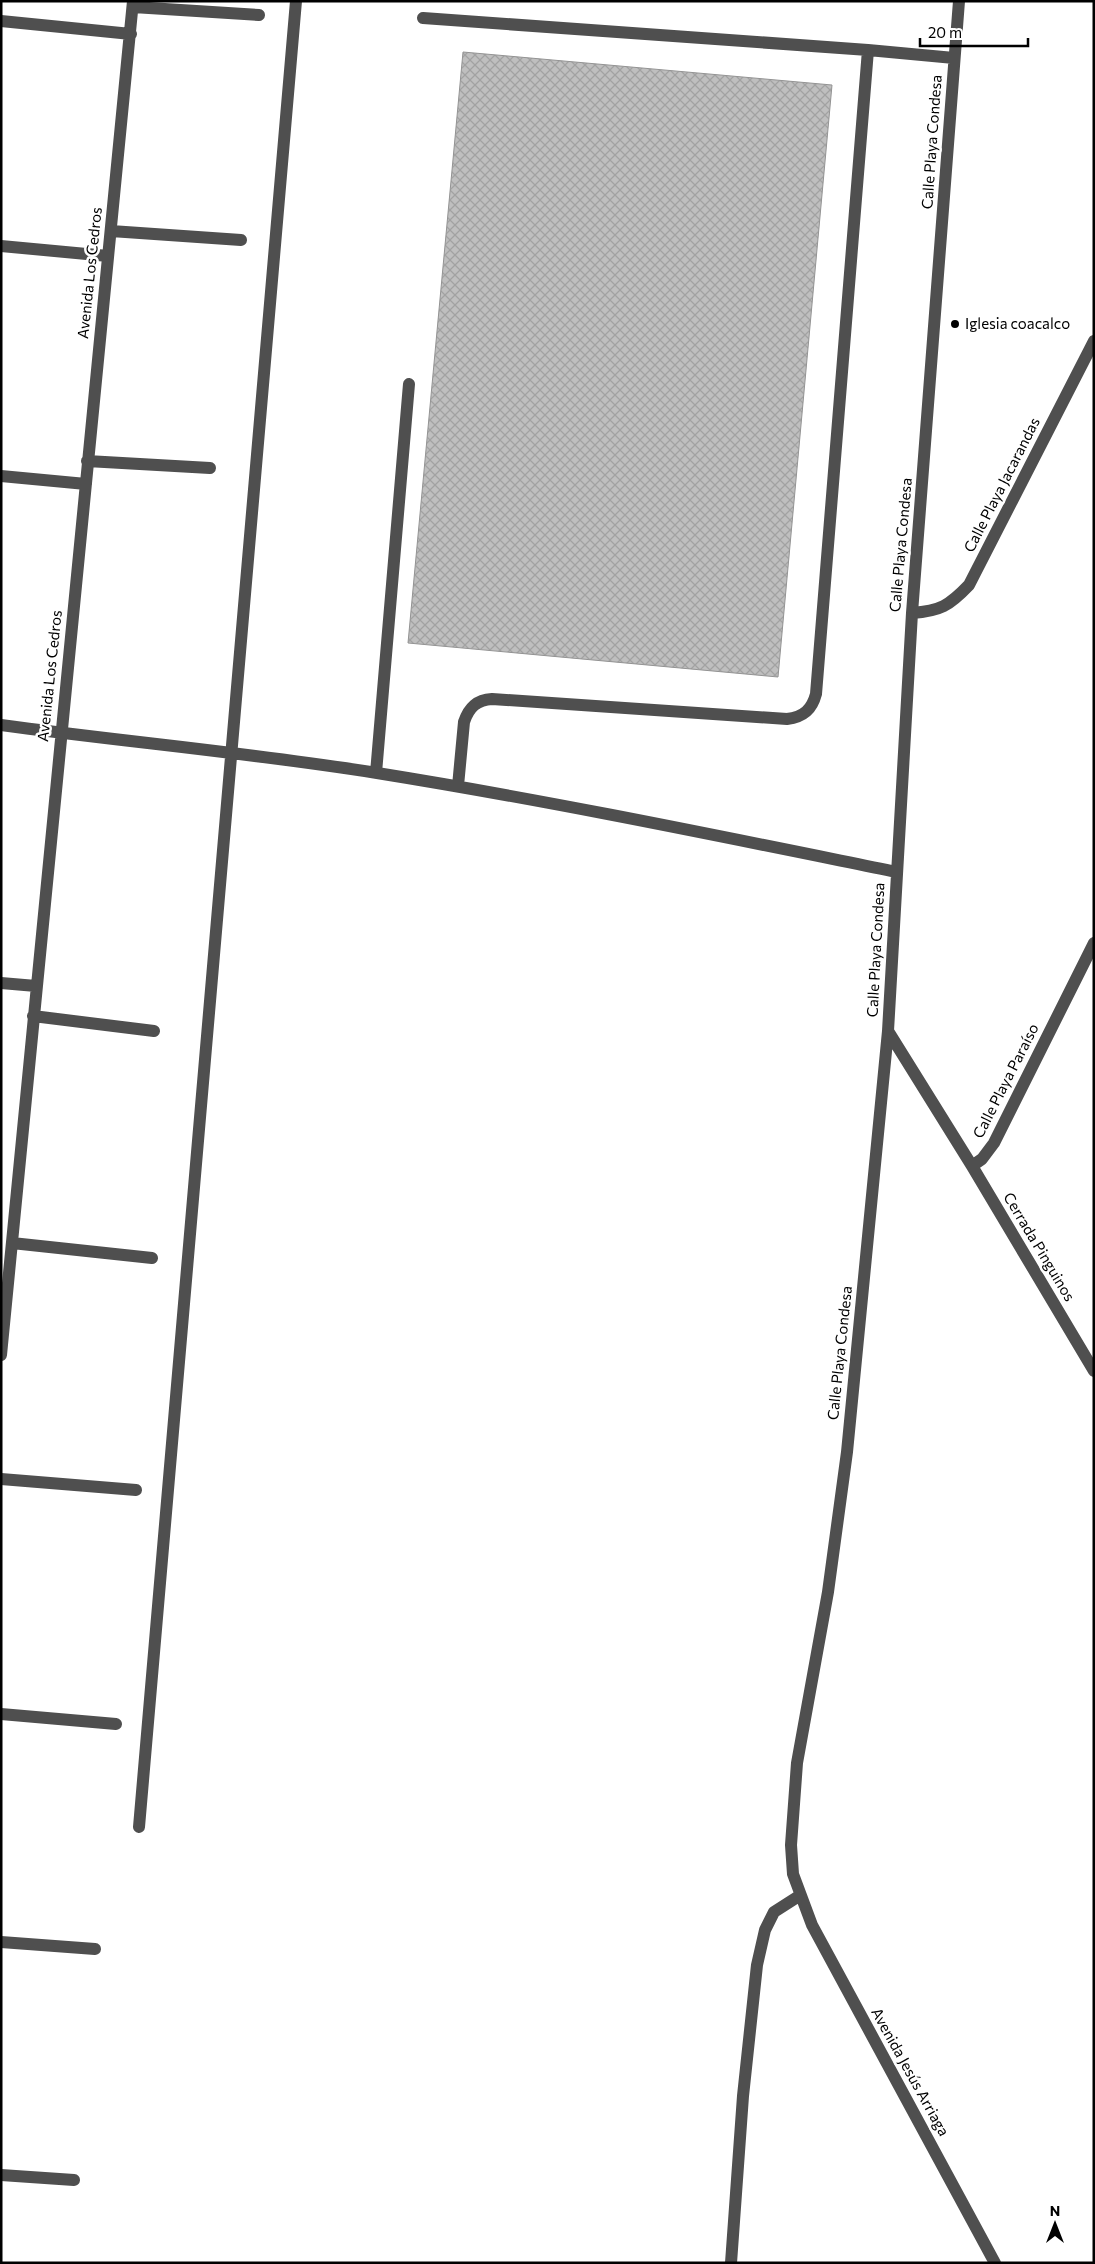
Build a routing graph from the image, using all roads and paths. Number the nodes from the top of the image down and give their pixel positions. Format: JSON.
{"nodes":[{"id":1,"x":296,"y":1,"type":"edge"},
{"id":2,"x":959,"y":1,"type":"edge"},
{"id":3,"x":133,"y":4,"type":"edge"},
{"id":4,"x":259,"y":15,"type":"dead end"},
{"id":5,"x":423,"y":18,"type":"dead end"},
{"id":6,"x":1,"y":21,"type":"edge"},
{"id":7,"x":131,"y":34,"type":"junction"},
{"id":8,"x":868,"y":50,"type":"junction"},
{"id":9,"x":954,"y":58,"type":"junction"},
{"id":10,"x":111,"y":231,"type":"junction"},
{"id":11,"x":241,"y":240,"type":"dead end"},
{"id":12,"x":1,"y":246,"type":"edge"},
{"id":13,"x":108,"y":256,"type":"junction"},
{"id":14,"x":1094,"y":341,"type":"edge"},
{"id":15,"x":409,"y":384,"type":"dead end"},
{"id":16,"x":87,"y":461,"type":"junction"},
{"id":17,"x":210,"y":468,"type":"dead end"},
{"id":18,"x":1,"y":476,"type":"edge"},
{"id":19,"x":86,"y":484,"type":"junction"},
{"id":20,"x":912,"y":613,"type":"junction"},
{"id":21,"x":1,"y":725,"type":"edge"},
{"id":22,"x":60,"y":733,"type":"junction"},
{"id":23,"x":232,"y":751,"type":"junction"},
{"id":24,"x":376,"y":773,"type":"junction"},
{"id":25,"x":458,"y":786,"type":"junction"},
{"id":26,"x":897,"y":872,"type":"junction"},
{"id":27,"x":1094,"y":943,"type":"edge"},
{"id":28,"x":1,"y":983,"type":"edge"},
{"id":29,"x":36,"y":986,"type":"junction"},
{"id":30,"x":34,"y":1016,"type":"junction"},
{"id":31,"x":154,"y":1031,"type":"dead end"},
{"id":32,"x":888,"y":1031,"type":"junction"},
{"id":33,"x":972,"y":1166,"type":"junction"},
{"id":34,"x":1,"y":1220,"type":"edge"},
{"id":35,"x":14,"y":1221,"type":"junction"},
{"id":36,"x":12,"y":1243,"type":"junction"},
{"id":37,"x":152,"y":1258,"type":"dead end"},
{"id":38,"x":1,"y":1355,"type":"edge"},
{"id":39,"x":1094,"y":1371,"type":"edge"},
{"id":40,"x":1,"y":1479,"type":"edge"},
{"id":41,"x":136,"y":1490,"type":"dead end"},
{"id":42,"x":1,"y":1714,"type":"edge"},
{"id":43,"x":116,"y":1724,"type":"dead end"},
{"id":44,"x":139,"y":1827,"type":"dead end"},
{"id":45,"x":799,"y":1896,"type":"junction"},
{"id":46,"x":1,"y":1942,"type":"edge"},
{"id":47,"x":95,"y":1949,"type":"dead end"},
{"id":48,"x":1,"y":2175,"type":"edge"},
{"id":49,"x":74,"y":2180,"type":"dead end"},
{"id":50,"x":731,"y":2263,"type":"edge"},
{"id":51,"x":995,"y":2263,"type":"edge"}],
"edges":[{"from":1,"to":23,"type":"street"},
{"from":2,"to":9,"type":"street","name":"Calle Playa Condesa"},
{"from":3,"to":4,"type":"street"},
{"from":3,"to":7,"type":"street","name":"Avenida Los Cedros"},
{"from":5,"to":8,"type":"street"},
{"from":6,"to":7,"type":"street"},
{"from":7,"to":10,"type":"street","name":"Avenida Los Cedros"},
{"from":8,"to":9,"type":"street"},
{"from":8,"to":25,"type":"street"},
{"from":9,"to":20,"type":"street","name":"Calle Playa Condesa"},
{"from":10,"to":11,"type":"street"},
{"from":10,"to":13,"type":"street","name":"Avenida Los Cedros"},
{"from":12,"to":13,"type":"street"},
{"from":13,"to":16,"type":"street","name":"Avenida Los Cedros"},
{"from":14,"to":20,"type":"street","name":"Calle Playa Jacarandas"},
{"from":15,"to":24,"type":"street"},
{"from":16,"to":17,"type":"street"},
{"from":16,"to":19,"type":"street","name":"Avenida Los Cedros"},
{"from":18,"to":19,"type":"street"},
{"from":19,"to":22,"type":"street","name":"Avenida Los Cedros"},
{"from":20,"to":26,"type":"street","name":"Calle Playa Condesa"},
{"from":21,"to":22,"type":"street"},
{"from":22,"to":23,"type":"street"},
{"from":22,"to":29,"type":"street","name":"Avenida Los Cedros"},
{"from":23,"to":24,"type":"street"},
{"from":23,"to":44,"type":"street"},
{"from":24,"to":25,"type":"street"},
{"from":25,"to":26,"type":"street"},
{"from":26,"to":32,"type":"street","name":"Calle Playa Condesa"},
{"from":27,"to":33,"type":"street","name":"Calle Playa Paraíso"},
{"from":28,"to":29,"type":"street"},
{"from":29,"to":30,"type":"street","name":"Avenida Los Cedros"},
{"from":30,"to":31,"type":"street"},
{"from":30,"to":35,"type":"street","name":"Avenida Los Cedros"},
{"from":32,"to":33,"type":"street","name":"Calle Playa Paraíso"},
{"from":32,"to":45,"type":"street","name":"Calle Playa Condesa"},
{"from":33,"to":39,"type":"street","name":"Cerrada Pinguinos"},
{"from":34,"to":35,"type":"street"},
{"from":35,"to":36,"type":"street","name":"Avenida Los Cedros"},
{"from":36,"to":37,"type":"street"},
{"from":36,"to":38,"type":"street","name":"Avenida Los Cedros"},
{"from":40,"to":41,"type":"street"},
{"from":42,"to":43,"type":"street"},
{"from":45,"to":50,"type":"street"},
{"from":45,"to":51,"type":"street","name":"Avenida Jesús Arriaga"},
{"from":46,"to":47,"type":"street"},
{"from":48,"to":49,"type":"street"}]}
